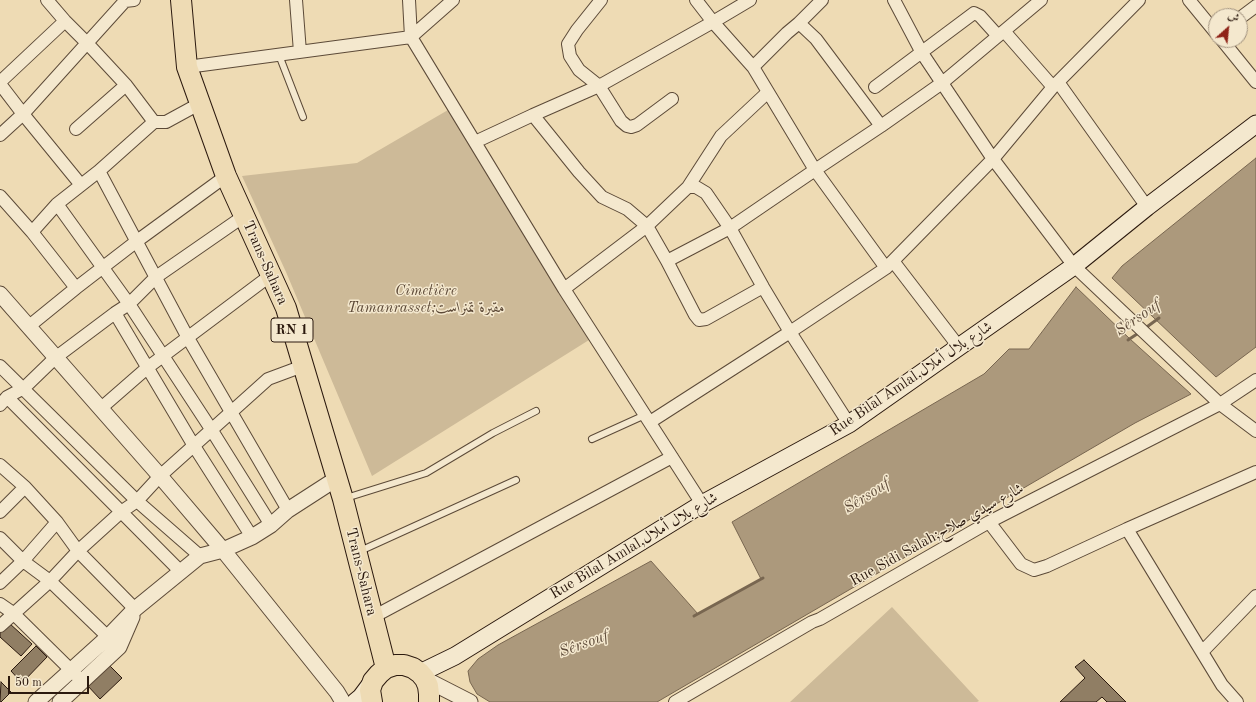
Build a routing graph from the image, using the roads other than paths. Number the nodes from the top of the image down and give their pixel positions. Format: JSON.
{"nodes":[{"id":1,"x":47,"y":0,"type":"edge"},
{"id":2,"x":128,"y":0,"type":"edge"},
{"id":3,"x":181,"y":0,"type":"edge"},
{"id":4,"x":296,"y":0,"type":"edge"},
{"id":5,"x":409,"y":0,"type":"edge"},
{"id":6,"x":453,"y":0,"type":"edge"},
{"id":7,"x":601,"y":0,"type":"edge"},
{"id":8,"x":696,"y":0,"type":"edge"},
{"id":9,"x":750,"y":0,"type":"edge"},
{"id":10,"x":822,"y":0,"type":"edge"},
{"id":11,"x":894,"y":0,"type":"edge"},
{"id":12,"x":1042,"y":0,"type":"edge"},
{"id":13,"x":1139,"y":0,"type":"edge"},
{"id":14,"x":1189,"y":0,"type":"edge"},
{"id":15,"x":65,"y":21,"type":"junction"},
{"id":16,"x":713,"y":22,"type":"junction"},
{"id":17,"x":799,"y":23,"type":"junction"},
{"id":18,"x":1208,"y":23,"type":"edge"},
{"id":19,"x":1001,"y":34,"type":"junction"},
{"id":20,"x":411,"y":37,"type":"junction"},
{"id":21,"x":87,"y":43,"type":"junction"},
{"id":22,"x":1228,"y":48,"type":"edge"},
{"id":23,"x":300,"y":52,"type":"junction"},
{"id":24,"x":922,"y":53,"type":"junction"},
{"id":25,"x":279,"y":55,"type":"junction"},
{"id":26,"x":187,"y":67,"type":"junction"},
{"id":27,"x":753,"y":68,"type":"junction"},
{"id":28,"x":1256,"y":82,"type":"edge"},
{"id":29,"x":0,"y":83,"type":"edge"},
{"id":30,"x":942,"y":83,"type":"junction"},
{"id":31,"x":1055,"y":84,"type":"junction"},
{"id":32,"x":126,"y":85,"type":"junction"},
{"id":33,"x":599,"y":86,"type":"junction"},
{"id":34,"x":875,"y":87,"type":"dead end"},
{"id":35,"x":768,"y":92,"type":"junction"},
{"id":36,"x":672,"y":99,"type":"dead end"},
{"id":37,"x":199,"y":104,"type":"junction"},
{"id":38,"x":23,"y":114,"type":"junction"},
{"id":39,"x":533,"y":115,"type":"junction"},
{"id":40,"x":303,"y":117,"type":"dead end"},
{"id":41,"x":154,"y":122,"type":"junction"},
{"id":42,"x":1256,"y":124,"type":"edge"},
{"id":43,"x":881,"y":126,"type":"junction"},
{"id":44,"x":76,"y":129,"type":"dead end"},
{"id":45,"x":0,"y":135,"type":"edge"},
{"id":46,"x":475,"y":142,"type":"junction"},
{"id":47,"x":993,"y":159,"type":"junction"},
{"id":48,"x":815,"y":170,"type":"junction"},
{"id":49,"x":99,"y":171,"type":"junction"},
{"id":50,"x":226,"y":176,"type":"junction"},
{"id":51,"x":81,"y":185,"type":"junction"},
{"id":52,"x":688,"y":187,"type":"junction"},
{"id":53,"x":0,"y":196,"type":"edge"},
{"id":54,"x":57,"y":204,"type":"junction"},
{"id":55,"x":1147,"y":207,"type":"junction"},
{"id":56,"x":244,"y":216,"type":"junction"},
{"id":57,"x":647,"y":226,"type":"junction"},
{"id":58,"x":730,"y":228,"type":"junction"},
{"id":59,"x":32,"y":232,"type":"junction"},
{"id":60,"x":137,"y":241,"type":"junction"},
{"id":61,"x":667,"y":261,"type":"junction"},
{"id":62,"x":889,"y":265,"type":"junction"},
{"id":63,"x":1074,"y":266,"type":"junction"},
{"id":64,"x":103,"y":268,"type":"junction"},
{"id":65,"x":271,"y":276,"type":"junction"},
{"id":66,"x":156,"y":277,"type":"junction"},
{"id":67,"x":76,"y":288,"type":"junction"},
{"id":68,"x":564,"y":288,"type":"junction"},
{"id":69,"x":763,"y":288,"type":"junction"},
{"id":70,"x":0,"y":294,"type":"edge"},
{"id":71,"x":129,"y":304,"type":"junction"},
{"id":72,"x":115,"y":313,"type":"junction"},
{"id":73,"x":28,"y":327,"type":"junction"},
{"id":74,"x":790,"y":332,"type":"junction"},
{"id":75,"x":188,"y":338,"type":"junction"},
{"id":76,"x":959,"y":347,"type":"junction"},
{"id":77,"x":163,"y":356,"type":"junction"},
{"id":78,"x":55,"y":358,"type":"junction"},
{"id":79,"x":0,"y":366,"type":"edge"},
{"id":80,"x":303,"y":366,"type":"junction"},
{"id":81,"x":147,"y":368,"type":"junction"},
{"id":82,"x":1256,"y":380,"type":"edge"},
{"id":83,"x":24,"y":388,"type":"junction"},
{"id":84,"x":4,"y":401,"type":"edge"},
{"id":85,"x":1220,"y":404,"type":"junction"},
{"id":86,"x":100,"y":409,"type":"junction"},
{"id":87,"x":536,"y":411,"type":"dead end"},
{"id":88,"x":230,"y":412,"type":"junction"},
{"id":89,"x":648,"y":419,"type":"junction"},
{"id":90,"x":849,"y":424,"type":"junction"},
{"id":91,"x":211,"y":429,"type":"junction"},
{"id":92,"x":1256,"y":431,"type":"edge"},
{"id":93,"x":592,"y":439,"type":"dead end"},
{"id":94,"x":194,"y":446,"type":"junction"},
{"id":95,"x":672,"y":457,"type":"junction"},
{"id":96,"x":0,"y":466,"type":"edge"},
{"id":97,"x":1256,"y":472,"type":"edge"},
{"id":98,"x":160,"y":476,"type":"junction"},
{"id":99,"x":336,"y":479,"type":"junction"},
{"id":100,"x":516,"y":480,"type":"dead end"},
{"id":101,"x":25,"y":487,"type":"junction"},
{"id":102,"x":343,"y":499,"type":"junction"},
{"id":103,"x":138,"y":501,"type":"junction"},
{"id":104,"x":702,"y":504,"type":"junction"},
{"id":105,"x":288,"y":510,"type":"junction"},
{"id":106,"x":0,"y":512,"type":"edge"},
{"id":107,"x":121,"y":512,"type":"junction"},
{"id":108,"x":57,"y":522,"type":"junction"},
{"id":109,"x":989,"y":522,"type":"junction"},
{"id":110,"x":271,"y":525,"type":"junction"},
{"id":111,"x":1127,"y":529,"type":"junction"},
{"id":112,"x":252,"y":537,"type":"junction"},
{"id":113,"x":0,"y":538,"type":"edge"},
{"id":114,"x":223,"y":550,"type":"junction"},
{"id":115,"x":78,"y":551,"type":"junction"},
{"id":116,"x":356,"y":552,"type":"junction"},
{"id":117,"x":200,"y":556,"type":"junction"},
{"id":118,"x":23,"y":561,"type":"junction"},
{"id":119,"x":181,"y":572,"type":"junction"},
{"id":120,"x":50,"y":581,"type":"junction"},
{"id":121,"x":0,"y":583,"type":"edge"},
{"id":122,"x":1256,"y":596,"type":"edge"},
{"id":123,"x":0,"y":604,"type":"edge"},
{"id":124,"x":136,"y":609,"type":"junction"},
{"id":125,"x":13,"y":613,"type":"junction"},
{"id":126,"x":373,"y":617,"type":"junction"},
{"id":127,"x":0,"y":626,"type":"edge"},
{"id":128,"x":108,"y":637,"type":"junction"},
{"id":129,"x":1202,"y":652,"type":"junction"},
{"id":130,"x":71,"y":670,"type":"junction"},
{"id":131,"x":380,"y":675,"type":"junction"},
{"id":132,"x":423,"y":676,"type":"junction"},
{"id":133,"x":82,"y":681,"type":"junction"},
{"id":134,"x":36,"y":702,"type":"edge"},
{"id":135,"x":60,"y":702,"type":"edge"},
{"id":136,"x":343,"y":702,"type":"edge"},
{"id":137,"x":355,"y":702,"type":"edge"},
{"id":138,"x":372,"y":702,"type":"edge"},
{"id":139,"x":428,"y":702,"type":"edge"},
{"id":140,"x":470,"y":702,"type":"edge"},
{"id":141,"x":675,"y":702,"type":"edge"},
{"id":142,"x":1237,"y":702,"type":"edge"}],
"edges":[{"from":1,"to":15,"type":"street"},
{"from":2,"to":21,"type":"street"},
{"from":3,"to":26,"type":"main road","name":"Trans-Sahara","number":"RN 1"},
{"from":4,"to":23,"type":"street"},
{"from":5,"to":20,"type":"street"},
{"from":6,"to":20,"type":"street"},
{"from":7,"to":33,"type":"street"},
{"from":8,"to":16,"type":"street"},
{"from":9,"to":16,"type":"street"},
{"from":10,"to":17,"type":"street"},
{"from":11,"to":24,"type":"street"},
{"from":12,"to":19,"type":"street"},
{"from":13,"to":31,"type":"street"},
{"from":14,"to":18,"type":"street"},
{"from":15,"to":21,"type":"street"},
{"from":15,"to":29,"type":"street"},
{"from":16,"to":27,"type":"street"},
{"from":16,"to":33,"type":"street"},
{"from":17,"to":27,"type":"street"},
{"from":17,"to":43,"type":"street"},
{"from":19,"to":24,"type":"street"},
{"from":19,"to":30,"type":"street"},
{"from":19,"to":31,"type":"street"},
{"from":20,"to":23,"type":"street"},
{"from":20,"to":46,"type":"street"},
{"from":21,"to":32,"type":"street"},
{"from":21,"to":38,"type":"street"},
{"from":22,"to":28,"type":"street"},
{"from":23,"to":25,"type":"street"},
{"from":24,"to":30,"type":"street"},
{"from":24,"to":34,"type":"street"},
{"from":25,"to":26,"type":"street"},
{"from":25,"to":40,"type":"lane"},
{"from":26,"to":37,"type":"main road","name":"Trans-Sahara","number":"RN 1"},
{"from":27,"to":35,"type":"street"},
{"from":29,"to":38,"type":"street"},
{"from":30,"to":43,"type":"street"},
{"from":30,"to":47,"type":"street"},
{"from":31,"to":47,"type":"street"},
{"from":31,"to":55,"type":"street"},
{"from":32,"to":41,"type":"street"},
{"from":32,"to":44,"type":"street"},
{"from":33,"to":36,"type":"street"},
{"from":33,"to":39,"type":"street"},
{"from":35,"to":48,"type":"street"},
{"from":35,"to":52,"type":"street"},
{"from":37,"to":41,"type":"street"},
{"from":37,"to":50,"type":"main road","name":"Trans-Sahara","number":"RN 1"},
{"from":38,"to":45,"type":"street"},
{"from":38,"to":51,"type":"street"},
{"from":39,"to":46,"type":"street"},
{"from":39,"to":57,"type":"street"},
{"from":41,"to":49,"type":"street"},
{"from":42,"to":55,"type":"main road","name":"Rue Bilal Amlal,شارع بلال أملال"},
{"from":43,"to":48,"type":"street"},
{"from":46,"to":68,"type":"street"},
{"from":47,"to":62,"type":"street"},
{"from":47,"to":63,"type":"street"},
{"from":48,"to":58,"type":"street"},
{"from":48,"to":62,"type":"street"},
{"from":49,"to":51,"type":"street"},
{"from":49,"to":60,"type":"street"},
{"from":50,"to":56,"type":"main road","name":"Trans-Sahara","number":"RN 1"},
{"from":50,"to":60,"type":"street"},
{"from":51,"to":54,"type":"street"},
{"from":52,"to":57,"type":"street"},
{"from":52,"to":58,"type":"street"},
{"from":53,"to":59,"type":"street"},
{"from":54,"to":59,"type":"street"},
{"from":54,"to":64,"type":"street"},
{"from":55,"to":63,"type":"main road","name":"Rue Bilal Amlal,شارع بلال أملال"},
{"from":56,"to":65,"type":"main road","name":"Trans-Sahara","number":"RN 1"},
{"from":56,"to":66,"type":"street"},
{"from":57,"to":61,"type":"street"},
{"from":57,"to":68,"type":"street"},
{"from":58,"to":61,"type":"street"},
{"from":58,"to":69,"type":"street"},
{"from":59,"to":67,"type":"street"},
{"from":60,"to":64,"type":"street"},
{"from":60,"to":66,"type":"street"},
{"from":61,"to":69,"type":"street"},
{"from":62,"to":74,"type":"street"},
{"from":62,"to":76,"type":"street"},
{"from":63,"to":76,"type":"main road","name":"Rue Bilal Amlal,شارع بلال أملال"},
{"from":63,"to":85,"type":"street"},
{"from":64,"to":67,"type":"street"},
{"from":64,"to":71,"type":"street"},
{"from":65,"to":75,"type":"street"},
{"from":65,"to":80,"type":"main road","name":"Trans-Sahara","number":"RN 1"},
{"from":66,"to":71,"type":"street"},
{"from":66,"to":75,"type":"street"},
{"from":67,"to":73,"type":"street"},
{"from":68,"to":89,"type":"street"},
{"from":69,"to":74,"type":"street"},
{"from":70,"to":73,"type":"street"},
{"from":71,"to":72,"type":"street"},
{"from":71,"to":77,"type":"street"},
{"from":72,"to":78,"type":"street"},
{"from":72,"to":81,"type":"street"},
{"from":73,"to":78,"type":"street"},
{"from":74,"to":89,"type":"street"},
{"from":74,"to":90,"type":"street"},
{"from":75,"to":77,"type":"street"},
{"from":75,"to":88,"type":"street"},
{"from":76,"to":90,"type":"main road","name":"Rue Bilal Amlal,شارع بلال أملال"},
{"from":77,"to":81,"type":"street"},
{"from":77,"to":91,"type":"street"},
{"from":78,"to":83,"type":"street"},
{"from":78,"to":86,"type":"street"},
{"from":79,"to":83,"type":"street"},
{"from":80,"to":88,"type":"street"},
{"from":80,"to":99,"type":"main road","name":"Trans-Sahara","number":"RN 1"},
{"from":81,"to":86,"type":"street"},
{"from":81,"to":94,"type":"street"},
{"from":82,"to":85,"type":"street","name":"Rue Sidi Salah;شارع سيدي صلاح"},
{"from":83,"to":84,"type":"street"},
{"from":83,"to":103,"type":"street"},
{"from":84,"to":107,"type":"street"},
{"from":85,"to":92,"type":"street"},
{"from":85,"to":109,"type":"street","name":"Rue Sidi Salah;شارع سيدي صلاح"},
{"from":86,"to":98,"type":"street"},
{"from":87,"to":102,"type":"lane"},
{"from":88,"to":91,"type":"street"},
{"from":88,"to":105,"type":"street"},
{"from":89,"to":93,"type":"lane"},
{"from":89,"to":95,"type":"street"},
{"from":90,"to":104,"type":"main road","name":"Rue Bilal Amlal,شارع بلال أملال"},
{"from":91,"to":94,"type":"street"},
{"from":91,"to":110,"type":"street"},
{"from":94,"to":98,"type":"street"},
{"from":94,"to":112,"type":"street"},
{"from":95,"to":104,"type":"street"},
{"from":95,"to":126,"type":"street"},
{"from":96,"to":101,"type":"street"},
{"from":97,"to":111,"type":"street"},
{"from":98,"to":103,"type":"street"},
{"from":98,"to":114,"type":"street"},
{"from":99,"to":102,"type":"main road","name":"Trans-Sahara","number":"RN 1"},
{"from":99,"to":105,"type":"street"},
{"from":100,"to":116,"type":"lane"},
{"from":101,"to":106,"type":"street"},
{"from":101,"to":108,"type":"street"},
{"from":102,"to":116,"type":"main road","name":"Trans-Sahara","number":"RN 1"},
{"from":103,"to":107,"type":"street"},
{"from":103,"to":117,"type":"street"},
{"from":104,"to":132,"type":"main road","name":"Rue Bilal Amlal,شارع بلال أملال"},
{"from":105,"to":110,"type":"street"},
{"from":107,"to":115,"type":"street"},
{"from":107,"to":119,"type":"street"},
{"from":108,"to":115,"type":"street"},
{"from":108,"to":118,"type":"street"},
{"from":109,"to":111,"type":"street"},
{"from":109,"to":141,"type":"street","name":"Rue Sidi Salah;شارع سيدي صلاح"},
{"from":110,"to":112,"type":"street"},
{"from":111,"to":129,"type":"street"},
{"from":112,"to":114,"type":"street"},
{"from":113,"to":118,"type":"street"},
{"from":114,"to":117,"type":"street"},
{"from":114,"to":136,"type":"street"},
{"from":115,"to":120,"type":"street"},
{"from":115,"to":124,"type":"street"},
{"from":116,"to":126,"type":"main road","name":"Trans-Sahara","number":"RN 1"},
{"from":117,"to":119,"type":"street"},
{"from":118,"to":120,"type":"street"},
{"from":118,"to":121,"type":"street"},
{"from":119,"to":124,"type":"street"},
{"from":120,"to":125,"type":"street"},
{"from":120,"to":128,"type":"street"},
{"from":122,"to":129,"type":"street"},
{"from":123,"to":125,"type":"street"},
{"from":124,"to":128,"type":"street"},
{"from":124,"to":133,"type":"street"},
{"from":125,"to":127,"type":"street"},
{"from":125,"to":130,"type":"street"},
{"from":126,"to":131,"type":"main road","name":"Trans-Sahara","number":"RN 1"},
{"from":128,"to":130,"type":"street"},
{"from":129,"to":142,"type":"street"},
{"from":130,"to":133,"type":"street"},
{"from":130,"to":134,"type":"street"},
{"from":131,"to":132,"type":"main road"},
{"from":131,"to":137,"type":"main road"},
{"from":131,"to":138,"type":"main road","name":"Trans-Sahara"},
{"from":132,"to":139,"type":"main road"},
{"from":132,"to":140,"type":"street"},
{"from":133,"to":135,"type":"street"}]}
